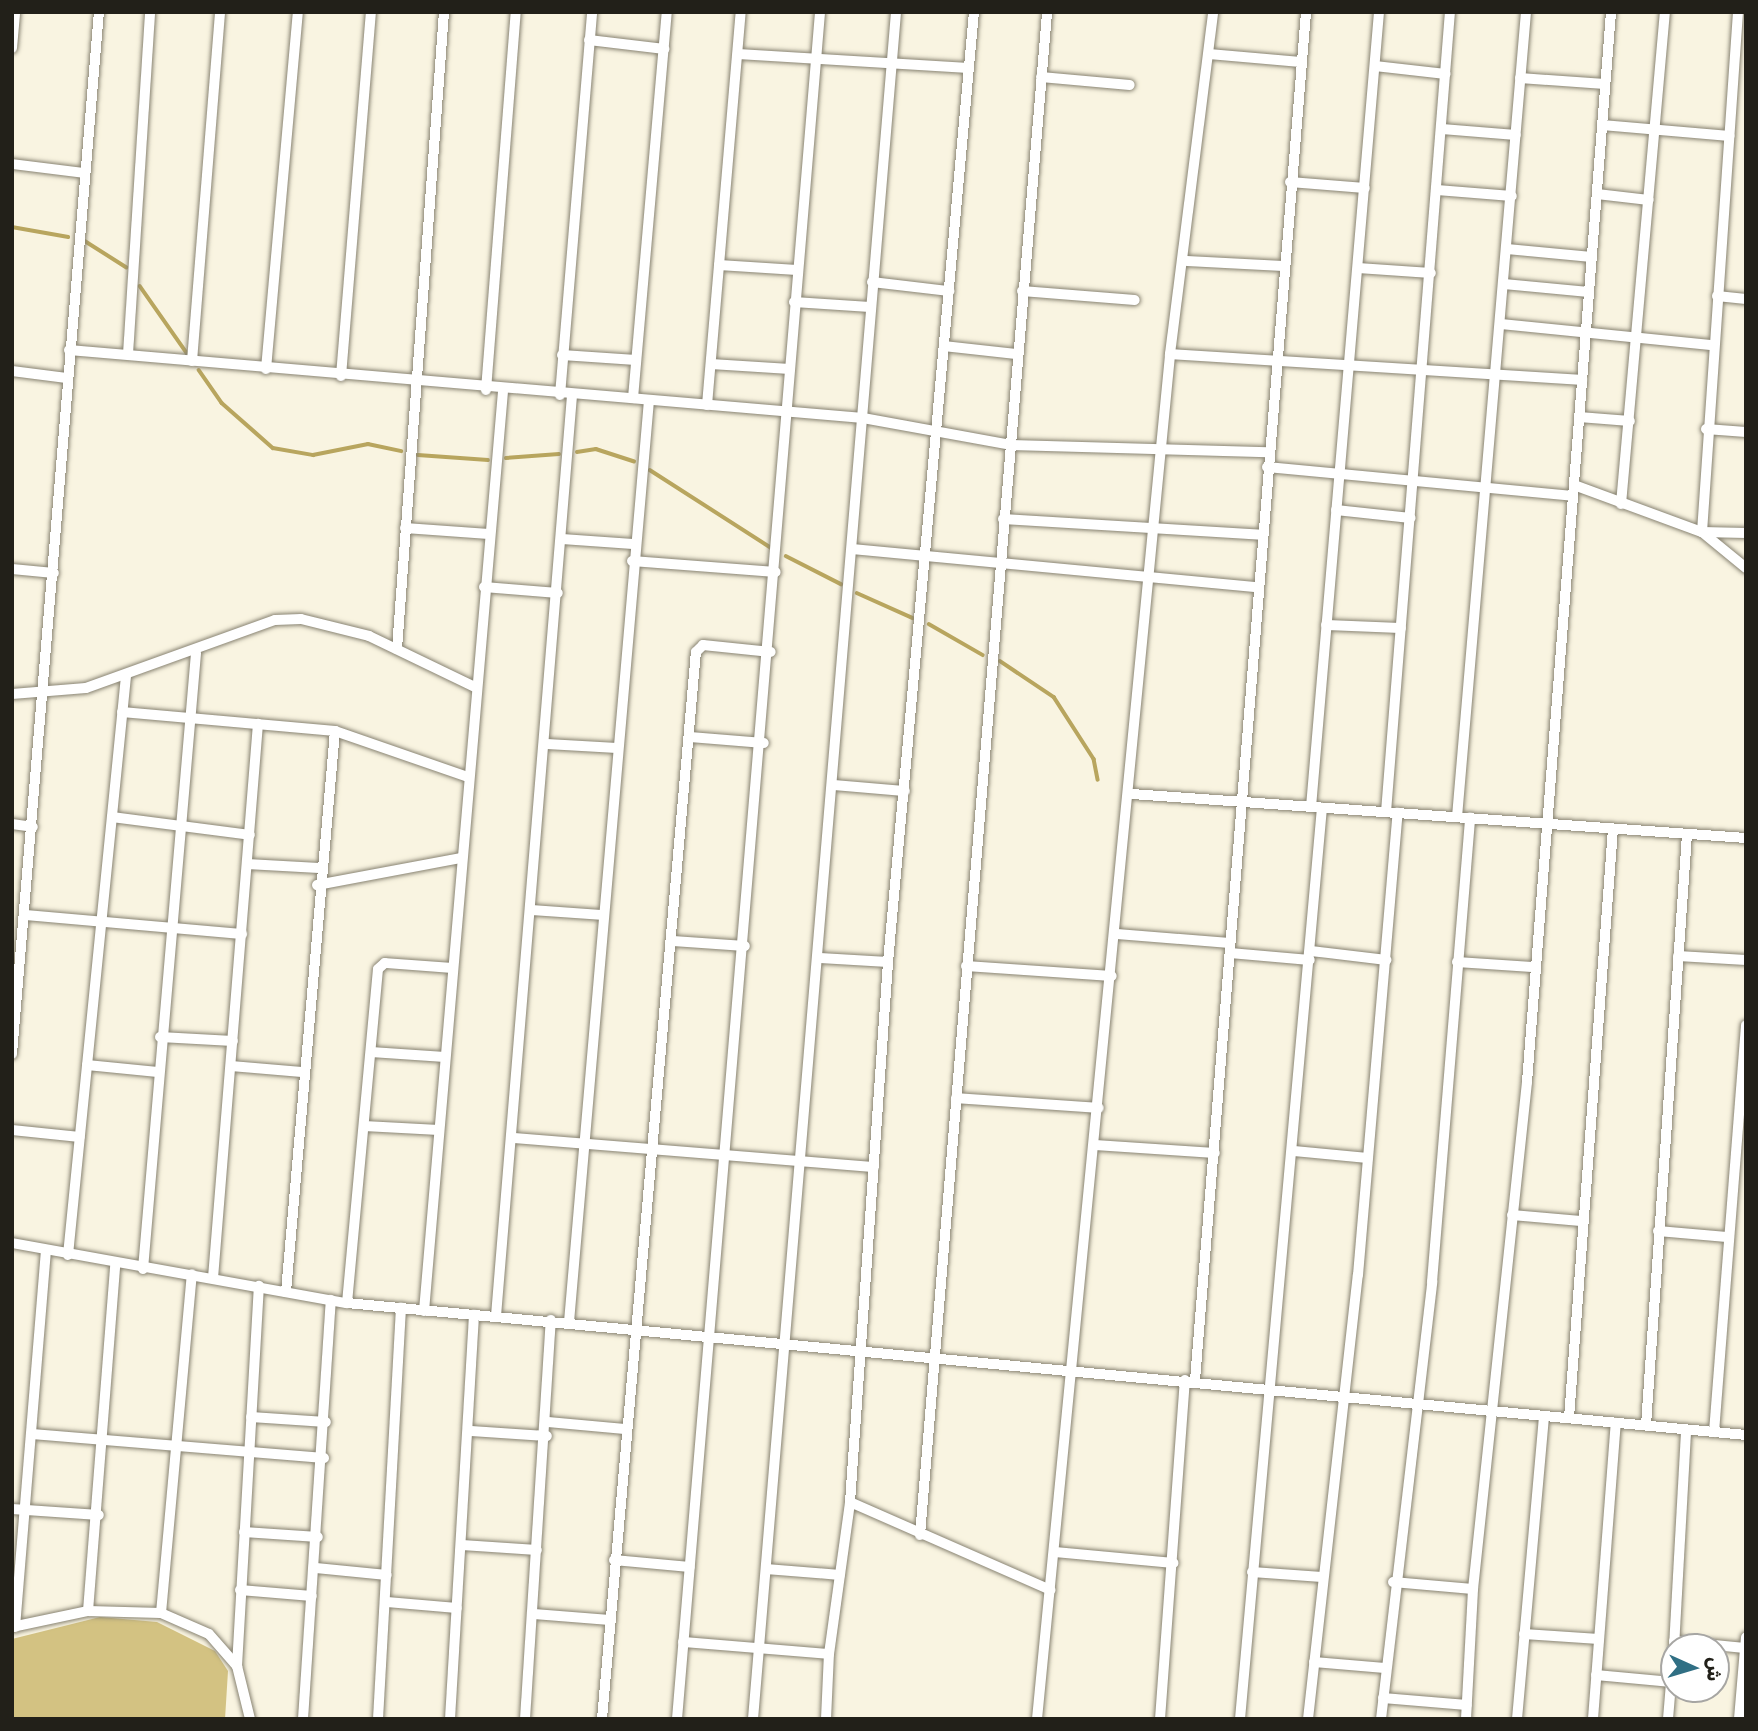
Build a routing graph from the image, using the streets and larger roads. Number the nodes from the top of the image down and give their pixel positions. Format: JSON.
{"nodes":[{"id":1,"x":15,"y":12,"type":"edge"},
{"id":2,"x":99,"y":12,"type":"edge"},
{"id":3,"x":150,"y":12,"type":"edge"},
{"id":4,"x":220,"y":12,"type":"edge"},
{"id":5,"x":298,"y":12,"type":"edge"},
{"id":6,"x":370,"y":12,"type":"edge"},
{"id":7,"x":444,"y":12,"type":"edge"},
{"id":8,"x":516,"y":12,"type":"edge"},
{"id":9,"x":592,"y":12,"type":"edge"},
{"id":10,"x":667,"y":12,"type":"edge"},
{"id":11,"x":741,"y":12,"type":"edge"},
{"id":12,"x":820,"y":12,"type":"edge"},
{"id":13,"x":896,"y":12,"type":"edge"},
{"id":14,"x":974,"y":12,"type":"edge"},
{"id":15,"x":1047,"y":12,"type":"edge"},
{"id":16,"x":1213,"y":12,"type":"edge"},
{"id":17,"x":1306,"y":12,"type":"edge"},
{"id":18,"x":1379,"y":12,"type":"edge"},
{"id":19,"x":1450,"y":12,"type":"edge"},
{"id":20,"x":1526,"y":12,"type":"edge"},
{"id":21,"x":1611,"y":12,"type":"edge"},
{"id":22,"x":1664,"y":12,"type":"edge"},
{"id":23,"x":1738,"y":12,"type":"edge"},
{"id":24,"x":589,"y":40,"type":"junction"},
{"id":25,"x":12,"y":48,"type":"edge"},
{"id":26,"x":664,"y":49,"type":"junction"},
{"id":27,"x":738,"y":54,"type":"junction"},
{"id":28,"x":1209,"y":54,"type":"junction"},
{"id":29,"x":817,"y":56,"type":"junction"},
{"id":30,"x":1301,"y":62,"type":"junction"},
{"id":31,"x":891,"y":63,"type":"junction"},
{"id":32,"x":1375,"y":66,"type":"junction"},
{"id":33,"x":969,"y":68,"type":"junction"},
{"id":34,"x":1446,"y":74,"type":"junction"},
{"id":35,"x":1041,"y":78,"type":"junction"},
{"id":36,"x":1520,"y":78,"type":"junction"},
{"id":37,"x":1734,"y":80,"type":"junction"},
{"id":38,"x":1746,"y":82,"type":"edge"},
{"id":39,"x":1605,"y":84,"type":"junction"},
{"id":40,"x":1130,"y":85,"type":"dead end"},
{"id":41,"x":1602,"y":125,"type":"junction"},
{"id":42,"x":1442,"y":129,"type":"junction"},
{"id":43,"x":1655,"y":129,"type":"junction"},
{"id":44,"x":1516,"y":135,"type":"junction"},
{"id":45,"x":1730,"y":136,"type":"junction"},
{"id":46,"x":12,"y":164,"type":"edge"},
{"id":47,"x":84,"y":173,"type":"junction"},
{"id":48,"x":1290,"y":182,"type":"junction"},
{"id":49,"x":1365,"y":188,"type":"junction"},
{"id":50,"x":1437,"y":190,"type":"junction"},
{"id":51,"x":1597,"y":194,"type":"junction"},
{"id":52,"x":1511,"y":196,"type":"junction"},
{"id":53,"x":1649,"y":200,"type":"junction"},
{"id":54,"x":1507,"y":249,"type":"junction"},
{"id":55,"x":1592,"y":257,"type":"junction"},
{"id":56,"x":1187,"y":261,"type":"junction"},
{"id":57,"x":719,"y":265,"type":"junction"},
{"id":58,"x":1283,"y":266,"type":"junction"},
{"id":59,"x":1358,"y":268,"type":"junction"},
{"id":60,"x":797,"y":270,"type":"junction"},
{"id":61,"x":1431,"y":273,"type":"junction"},
{"id":62,"x":872,"y":282,"type":"junction"},
{"id":63,"x":1504,"y":284,"type":"junction"},
{"id":64,"x":949,"y":291,"type":"junction"},
{"id":65,"x":1022,"y":291,"type":"junction"},
{"id":66,"x":1589,"y":292,"type":"junction"},
{"id":67,"x":1717,"y":296,"type":"junction"},
{"id":68,"x":1746,"y":299,"type":"edge"},
{"id":69,"x":1135,"y":300,"type":"dead end"},
{"id":70,"x":794,"y":302,"type":"junction"},
{"id":71,"x":870,"y":307,"type":"junction"},
{"id":72,"x":1501,"y":324,"type":"junction"},
{"id":73,"x":1586,"y":333,"type":"junction"},
{"id":74,"x":1637,"y":339,"type":"junction"},
{"id":75,"x":1713,"y":345,"type":"junction"},
{"id":76,"x":944,"y":346,"type":"junction"},
{"id":77,"x":69,"y":350,"type":"junction"},
{"id":78,"x":128,"y":354,"type":"junction"},
{"id":79,"x":1016,"y":354,"type":"junction"},
{"id":80,"x":1170,"y":354,"type":"junction"},
{"id":81,"x":562,"y":355,"type":"junction"},
{"id":82,"x":636,"y":360,"type":"junction"},
{"id":83,"x":192,"y":362,"type":"junction"},
{"id":84,"x":711,"y":365,"type":"junction"},
{"id":85,"x":1276,"y":365,"type":"junction"},
{"id":86,"x":266,"y":369,"type":"junction"},
{"id":87,"x":790,"y":369,"type":"junction"},
{"id":88,"x":1349,"y":369,"type":"junction"},
{"id":89,"x":12,"y":371,"type":"edge"},
{"id":90,"x":1423,"y":373,"type":"junction"},
{"id":91,"x":341,"y":376,"type":"junction"},
{"id":92,"x":1497,"y":376,"type":"junction"},
{"id":93,"x":67,"y":378,"type":"junction"},
{"id":94,"x":1582,"y":380,"type":"junction"},
{"id":95,"x":414,"y":383,"type":"junction"},
{"id":96,"x":486,"y":390,"type":"junction"},
{"id":97,"x":503,"y":392,"type":"junction"},
{"id":98,"x":560,"y":395,"type":"junction"},
{"id":99,"x":572,"y":396,"type":"junction"},
{"id":100,"x":633,"y":398,"type":"junction"},
{"id":101,"x":649,"y":400,"type":"junction"},
{"id":102,"x":707,"y":405,"type":"junction"},
{"id":103,"x":788,"y":412,"type":"junction"},
{"id":104,"x":1579,"y":417,"type":"junction"},
{"id":105,"x":863,"y":418,"type":"junction"},
{"id":106,"x":1630,"y":421,"type":"junction"},
{"id":107,"x":1706,"y":429,"type":"junction"},
{"id":108,"x":1746,"y":432,"type":"edge"},
{"id":109,"x":938,"y":434,"type":"junction"},
{"id":110,"x":1011,"y":445,"type":"junction"},
{"id":111,"x":1163,"y":448,"type":"junction"},
{"id":112,"x":1268,"y":452,"type":"junction"},
{"id":113,"x":1267,"y":467,"type":"junction"},
{"id":114,"x":1340,"y":473,"type":"junction"},
{"id":115,"x":1414,"y":481,"type":"junction"},
{"id":116,"x":1487,"y":489,"type":"junction"},
{"id":117,"x":1573,"y":490,"type":"junction"},
{"id":118,"x":1621,"y":504,"type":"junction"},
{"id":119,"x":1336,"y":510,"type":"junction"},
{"id":120,"x":1411,"y":518,"type":"junction"},
{"id":121,"x":1003,"y":519,"type":"junction"},
{"id":122,"x":1156,"y":525,"type":"junction"},
{"id":123,"x":405,"y":528,"type":"junction"},
{"id":124,"x":1702,"y":532,"type":"junction"},
{"id":125,"x":1746,"y":533,"type":"edge"},
{"id":126,"x":489,"y":534,"type":"junction"},
{"id":127,"x":1262,"y":535,"type":"junction"},
{"id":128,"x":562,"y":539,"type":"junction"},
{"id":129,"x":633,"y":544,"type":"junction"},
{"id":130,"x":852,"y":548,"type":"junction"},
{"id":131,"x":927,"y":556,"type":"junction"},
{"id":132,"x":632,"y":561,"type":"junction"},
{"id":133,"x":999,"y":566,"type":"junction"},
{"id":134,"x":1746,"y":568,"type":"edge"},
{"id":135,"x":12,"y":569,"type":"edge"},
{"id":136,"x":776,"y":572,"type":"junction"},
{"id":137,"x":54,"y":573,"type":"junction"},
{"id":138,"x":1151,"y":576,"type":"junction"},
{"id":139,"x":484,"y":587,"type":"junction"},
{"id":140,"x":1257,"y":587,"type":"junction"},
{"id":141,"x":558,"y":593,"type":"junction"},
{"id":142,"x":1326,"y":625,"type":"junction"},
{"id":143,"x":1401,"y":628,"type":"junction"},
{"id":144,"x":397,"y":649,"type":"junction"},
{"id":145,"x":771,"y":652,"type":"junction"},
{"id":146,"x":196,"y":653,"type":"junction"},
{"id":147,"x":126,"y":676,"type":"junction"},
{"id":148,"x":475,"y":687,"type":"junction"},
{"id":149,"x":12,"y":694,"type":"edge"},
{"id":150,"x":45,"y":695,"type":"junction"},
{"id":151,"x":122,"y":712,"type":"junction"},
{"id":152,"x":190,"y":717,"type":"junction"},
{"id":153,"x":258,"y":724,"type":"junction"},
{"id":154,"x":335,"y":731,"type":"junction"},
{"id":155,"x":690,"y":737,"type":"junction"},
{"id":156,"x":764,"y":743,"type":"junction"},
{"id":157,"x":547,"y":744,"type":"junction"},
{"id":158,"x":617,"y":748,"type":"junction"},
{"id":159,"x":468,"y":777,"type":"junction"},
{"id":160,"x":833,"y":785,"type":"junction"},
{"id":161,"x":905,"y":791,"type":"junction"},
{"id":162,"x":1132,"y":794,"type":"junction"},
{"id":163,"x":1239,"y":802,"type":"junction"},
{"id":164,"x":1316,"y":807,"type":"junction"},
{"id":165,"x":1386,"y":812,"type":"junction"},
{"id":166,"x":1398,"y":813,"type":"junction"},
{"id":167,"x":112,"y":817,"type":"junction"},
{"id":168,"x":1457,"y":817,"type":"junction"},
{"id":169,"x":1471,"y":818,"type":"junction"},
{"id":170,"x":12,"y":824,"type":"edge"},
{"id":171,"x":1546,"y":824,"type":"junction"},
{"id":172,"x":33,"y":827,"type":"junction"},
{"id":173,"x":180,"y":828,"type":"junction"},
{"id":174,"x":1614,"y":829,"type":"junction"},
{"id":175,"x":1687,"y":834,"type":"junction"},
{"id":176,"x":250,"y":835,"type":"junction"},
{"id":177,"x":1746,"y":838,"type":"edge"},
{"id":178,"x":461,"y":858,"type":"junction"},
{"id":179,"x":247,"y":864,"type":"junction"},
{"id":180,"x":319,"y":868,"type":"junction"},
{"id":181,"x":317,"y":885,"type":"junction"},
{"id":182,"x":533,"y":910,"type":"junction"},
{"id":183,"x":25,"y":915,"type":"junction"},
{"id":184,"x":603,"y":915,"type":"junction"},
{"id":185,"x":101,"y":922,"type":"junction"},
{"id":186,"x":170,"y":928,"type":"junction"},
{"id":187,"x":242,"y":934,"type":"junction"},
{"id":188,"x":1117,"y":934,"type":"junction"},
{"id":189,"x":673,"y":941,"type":"junction"},
{"id":190,"x":745,"y":946,"type":"junction"},
{"id":191,"x":1230,"y":948,"type":"junction"},
{"id":192,"x":1310,"y":956,"type":"junction"},
{"id":193,"x":1678,"y":956,"type":"junction"},
{"id":194,"x":820,"y":958,"type":"junction"},
{"id":195,"x":1386,"y":960,"type":"junction"},
{"id":196,"x":1746,"y":960,"type":"edge"},
{"id":197,"x":888,"y":962,"type":"junction"},
{"id":198,"x":1457,"y":962,"type":"junction"},
{"id":199,"x":966,"y":966,"type":"junction"},
{"id":200,"x":1532,"y":967,"type":"junction"},
{"id":201,"x":451,"y":968,"type":"junction"},
{"id":202,"x":1112,"y":976,"type":"junction"},
{"id":203,"x":1746,"y":1025,"type":"edge"},
{"id":204,"x":160,"y":1037,"type":"junction"},
{"id":205,"x":233,"y":1041,"type":"junction"},
{"id":206,"x":371,"y":1052,"type":"junction"},
{"id":207,"x":12,"y":1054,"type":"edge"},
{"id":208,"x":445,"y":1058,"type":"junction"},
{"id":209,"x":87,"y":1065,"type":"junction"},
{"id":210,"x":231,"y":1066,"type":"junction"},
{"id":211,"x":158,"y":1072,"type":"junction"},
{"id":212,"x":302,"y":1072,"type":"junction"},
{"id":213,"x":956,"y":1098,"type":"junction"},
{"id":214,"x":1099,"y":1108,"type":"junction"},
{"id":215,"x":364,"y":1126,"type":"junction"},
{"id":216,"x":12,"y":1130,"type":"edge"},
{"id":217,"x":439,"y":1130,"type":"junction"},
{"id":218,"x":80,"y":1137,"type":"junction"},
{"id":219,"x":513,"y":1138,"type":"junction"},
{"id":220,"x":584,"y":1143,"type":"junction"},
{"id":221,"x":1095,"y":1145,"type":"junction"},
{"id":222,"x":656,"y":1149,"type":"junction"},
{"id":223,"x":1294,"y":1152,"type":"junction"},
{"id":224,"x":1215,"y":1153,"type":"junction"},
{"id":225,"x":727,"y":1154,"type":"junction"},
{"id":226,"x":1368,"y":1158,"type":"junction"},
{"id":227,"x":804,"y":1161,"type":"junction"},
{"id":228,"x":874,"y":1167,"type":"junction"},
{"id":229,"x":1732,"y":1203,"type":"junction"},
{"id":230,"x":1746,"y":1204,"type":"edge"},
{"id":231,"x":1513,"y":1215,"type":"junction"},
{"id":232,"x":1581,"y":1221,"type":"junction"},
{"id":233,"x":1658,"y":1231,"type":"junction"},
{"id":234,"x":1727,"y":1237,"type":"junction"},
{"id":235,"x":12,"y":1243,"type":"edge"},
{"id":236,"x":46,"y":1250,"type":"junction"},
{"id":237,"x":68,"y":1255,"type":"junction"},
{"id":238,"x":115,"y":1266,"type":"junction"},
{"id":239,"x":143,"y":1269,"type":"junction"},
{"id":240,"x":192,"y":1274,"type":"junction"},
{"id":241,"x":213,"y":1278,"type":"junction"},
{"id":242,"x":259,"y":1286,"type":"junction"},
{"id":243,"x":286,"y":1292,"type":"junction"},
{"id":244,"x":331,"y":1300,"type":"junction"},
{"id":245,"x":347,"y":1303,"type":"junction"},
{"id":246,"x":401,"y":1308,"type":"junction"},
{"id":247,"x":424,"y":1311,"type":"junction"},
{"id":248,"x":474,"y":1315,"type":"junction"},
{"id":249,"x":496,"y":1316,"type":"junction"},
{"id":250,"x":551,"y":1321,"type":"junction"},
{"id":251,"x":569,"y":1322,"type":"junction"},
{"id":252,"x":637,"y":1329,"type":"junction"},
{"id":253,"x":712,"y":1336,"type":"junction"},
{"id":254,"x":786,"y":1344,"type":"junction"},
{"id":255,"x":861,"y":1351,"type":"junction"},
{"id":256,"x":932,"y":1359,"type":"junction"},
{"id":257,"x":1074,"y":1372,"type":"junction"},
{"id":258,"x":1190,"y":1380,"type":"junction"},
{"id":259,"x":1268,"y":1385,"type":"junction"},
{"id":260,"x":1343,"y":1394,"type":"junction"},
{"id":261,"x":1416,"y":1402,"type":"junction"},
{"id":262,"x":1492,"y":1410,"type":"junction"},
{"id":263,"x":1544,"y":1416,"type":"junction"},
{"id":264,"x":251,"y":1417,"type":"junction"},
{"id":265,"x":1569,"y":1418,"type":"junction"},
{"id":266,"x":326,"y":1422,"type":"junction"},
{"id":267,"x":548,"y":1423,"type":"junction"},
{"id":268,"x":1616,"y":1423,"type":"junction"},
{"id":269,"x":1646,"y":1425,"type":"junction"},
{"id":270,"x":625,"y":1429,"type":"junction"},
{"id":271,"x":1686,"y":1430,"type":"junction"},
{"id":272,"x":471,"y":1431,"type":"junction"},
{"id":273,"x":1714,"y":1432,"type":"junction"},
{"id":274,"x":32,"y":1434,"type":"junction"},
{"id":275,"x":1746,"y":1435,"type":"edge"},
{"id":276,"x":547,"y":1436,"type":"junction"},
{"id":277,"x":104,"y":1439,"type":"junction"},
{"id":278,"x":180,"y":1444,"type":"junction"},
{"id":279,"x":249,"y":1449,"type":"junction"},
{"id":280,"x":324,"y":1458,"type":"junction"},
{"id":281,"x":850,"y":1502,"type":"junction"},
{"id":282,"x":12,"y":1509,"type":"edge"},
{"id":283,"x":27,"y":1510,"type":"junction"},
{"id":284,"x":99,"y":1514,"type":"junction"},
{"id":285,"x":244,"y":1532,"type":"junction"},
{"id":286,"x":920,"y":1535,"type":"junction"},
{"id":287,"x":318,"y":1537,"type":"junction"},
{"id":288,"x":462,"y":1545,"type":"junction"},
{"id":289,"x":537,"y":1550,"type":"junction"},
{"id":290,"x":1055,"y":1552,"type":"junction"},
{"id":291,"x":614,"y":1560,"type":"junction"},
{"id":292,"x":1173,"y":1563,"type":"junction"},
{"id":293,"x":690,"y":1567,"type":"junction"},
{"id":294,"x":316,"y":1568,"type":"junction"},
{"id":295,"x":766,"y":1569,"type":"junction"},
{"id":296,"x":1252,"y":1572,"type":"junction"},
{"id":297,"x":387,"y":1575,"type":"junction"},
{"id":298,"x":840,"y":1575,"type":"junction"},
{"id":299,"x":1322,"y":1577,"type":"junction"},
{"id":300,"x":1393,"y":1582,"type":"junction"},
{"id":301,"x":1473,"y":1589,"type":"junction"},
{"id":302,"x":1050,"y":1590,"type":"junction"},
{"id":303,"x":240,"y":1591,"type":"junction"},
{"id":304,"x":313,"y":1596,"type":"junction"},
{"id":305,"x":387,"y":1602,"type":"junction"},
{"id":306,"x":457,"y":1608,"type":"junction"},
{"id":307,"x":88,"y":1611,"type":"junction"},
{"id":308,"x":161,"y":1613,"type":"junction"},
{"id":309,"x":534,"y":1614,"type":"junction"},
{"id":310,"x":610,"y":1620,"type":"junction"},
{"id":311,"x":14,"y":1627,"type":"edge"},
{"id":312,"x":1675,"y":1633,"type":"edge"},
{"id":313,"x":1524,"y":1634,"type":"junction"},
{"id":314,"x":1746,"y":1637,"type":"edge"},
{"id":315,"x":1599,"y":1639,"type":"junction"},
{"id":316,"x":683,"y":1642,"type":"junction"},
{"id":317,"x":759,"y":1648,"type":"junction"},
{"id":318,"x":1745,"y":1648,"type":"edge"},
{"id":319,"x":829,"y":1654,"type":"junction"},
{"id":320,"x":1314,"y":1662,"type":"junction"},
{"id":321,"x":237,"y":1666,"type":"junction"},
{"id":322,"x":1385,"y":1668,"type":"junction"},
{"id":323,"x":1596,"y":1675,"type":"junction"},
{"id":324,"x":1660,"y":1681,"type":"edge"},
{"id":325,"x":1744,"y":1685,"type":"edge"},
{"id":326,"x":1383,"y":1698,"type":"junction"},
{"id":327,"x":1467,"y":1705,"type":"junction"},
{"id":328,"x":250,"y":1719,"type":"edge"},
{"id":329,"x":303,"y":1719,"type":"edge"},
{"id":330,"x":378,"y":1719,"type":"edge"},
{"id":331,"x":450,"y":1719,"type":"edge"},
{"id":332,"x":525,"y":1719,"type":"edge"},
{"id":333,"x":603,"y":1719,"type":"edge"},
{"id":334,"x":677,"y":1719,"type":"edge"},
{"id":335,"x":753,"y":1719,"type":"edge"},
{"id":336,"x":826,"y":1719,"type":"edge"},
{"id":337,"x":1037,"y":1719,"type":"edge"},
{"id":338,"x":1160,"y":1719,"type":"edge"},
{"id":339,"x":1240,"y":1719,"type":"edge"},
{"id":340,"x":1308,"y":1719,"type":"edge"},
{"id":341,"x":1381,"y":1719,"type":"edge"},
{"id":342,"x":1466,"y":1719,"type":"edge"},
{"id":343,"x":1517,"y":1719,"type":"edge"},
{"id":344,"x":1593,"y":1719,"type":"edge"},
{"id":345,"x":1739,"y":1719,"type":"edge"}],
"edges":[{"from":1,"to":25,"type":"street"},
{"from":2,"to":47,"type":"street"},
{"from":3,"to":78,"type":"street"},
{"from":4,"to":83,"type":"street"},
{"from":5,"to":86,"type":"street"},
{"from":6,"to":91,"type":"street"},
{"from":7,"to":95,"type":"street"},
{"from":8,"to":96,"type":"street"},
{"from":9,"to":24,"type":"street"},
{"from":10,"to":26,"type":"street"},
{"from":11,"to":27,"type":"street"},
{"from":12,"to":29,"type":"street"},
{"from":13,"to":31,"type":"street"},
{"from":14,"to":33,"type":"street"},
{"from":15,"to":35,"type":"street"},
{"from":16,"to":28,"type":"street"},
{"from":17,"to":30,"type":"street"},
{"from":18,"to":32,"type":"street"},
{"from":19,"to":34,"type":"street"},
{"from":20,"to":36,"type":"street"},
{"from":21,"to":39,"type":"street"},
{"from":22,"to":43,"type":"street"},
{"from":23,"to":37,"type":"street"},
{"from":24,"to":26,"type":"street"},
{"from":24,"to":81,"type":"street"},
{"from":26,"to":82,"type":"street"},
{"from":27,"to":29,"type":"street"},
{"from":27,"to":57,"type":"street"},
{"from":28,"to":30,"type":"street"},
{"from":28,"to":56,"type":"street"},
{"from":29,"to":31,"type":"street"},
{"from":29,"to":60,"type":"street"},
{"from":30,"to":48,"type":"street"},
{"from":31,"to":33,"type":"street"},
{"from":31,"to":62,"type":"street"},
{"from":32,"to":34,"type":"street"},
{"from":32,"to":49,"type":"street"},
{"from":33,"to":64,"type":"street"},
{"from":34,"to":42,"type":"street"},
{"from":35,"to":40,"type":"street"},
{"from":35,"to":65,"type":"street"},
{"from":36,"to":39,"type":"street"},
{"from":36,"to":44,"type":"street"},
{"from":37,"to":38,"type":"street"},
{"from":37,"to":45,"type":"street"},
{"from":39,"to":41,"type":"street"},
{"from":41,"to":43,"type":"street"},
{"from":41,"to":51,"type":"street"},
{"from":42,"to":44,"type":"street"},
{"from":42,"to":50,"type":"street"},
{"from":43,"to":45,"type":"street"},
{"from":43,"to":53,"type":"street"},
{"from":44,"to":52,"type":"street"},
{"from":45,"to":67,"type":"street"},
{"from":46,"to":47,"type":"street"},
{"from":47,"to":77,"type":"street"},
{"from":48,"to":49,"type":"street"},
{"from":48,"to":58,"type":"street"},
{"from":49,"to":59,"type":"street"},
{"from":50,"to":52,"type":"street"},
{"from":50,"to":61,"type":"street"},
{"from":51,"to":53,"type":"street"},
{"from":51,"to":55,"type":"street"},
{"from":52,"to":54,"type":"street"},
{"from":53,"to":74,"type":"street"},
{"from":54,"to":55,"type":"street"},
{"from":54,"to":63,"type":"street"},
{"from":55,"to":66,"type":"street"},
{"from":56,"to":58,"type":"street"},
{"from":56,"to":80,"type":"street"},
{"from":57,"to":60,"type":"street"},
{"from":57,"to":84,"type":"street"},
{"from":58,"to":85,"type":"street"},
{"from":59,"to":61,"type":"street"},
{"from":59,"to":88,"type":"street"},
{"from":60,"to":70,"type":"street"},
{"from":61,"to":90,"type":"street"},
{"from":62,"to":64,"type":"street"},
{"from":62,"to":71,"type":"street"},
{"from":63,"to":66,"type":"street"},
{"from":63,"to":72,"type":"street"},
{"from":64,"to":76,"type":"street"},
{"from":65,"to":69,"type":"street"},
{"from":65,"to":79,"type":"street"},
{"from":66,"to":73,"type":"street"},
{"from":67,"to":68,"type":"street"},
{"from":67,"to":75,"type":"street"},
{"from":70,"to":71,"type":"street"},
{"from":70,"to":87,"type":"street"},
{"from":71,"to":105,"type":"street"},
{"from":72,"to":73,"type":"street"},
{"from":72,"to":92,"type":"street"},
{"from":73,"to":74,"type":"street"},
{"from":73,"to":94,"type":"street"},
{"from":74,"to":75,"type":"street"},
{"from":74,"to":106,"type":"street"},
{"from":75,"to":107,"type":"street"},
{"from":76,"to":79,"type":"street"},
{"from":76,"to":109,"type":"street"},
{"from":77,"to":78,"type":"street"},
{"from":77,"to":93,"type":"street"},
{"from":78,"to":83,"type":"street"},
{"from":79,"to":110,"type":"street"},
{"from":80,"to":85,"type":"street"},
{"from":80,"to":111,"type":"street"},
{"from":81,"to":82,"type":"street"},
{"from":81,"to":98,"type":"street"},
{"from":82,"to":100,"type":"street"},
{"from":83,"to":86,"type":"street"},
{"from":84,"to":87,"type":"street"},
{"from":84,"to":102,"type":"street"},
{"from":85,"to":88,"type":"street"},
{"from":85,"to":112,"type":"street"},
{"from":86,"to":91,"type":"street"},
{"from":87,"to":103,"type":"street"},
{"from":88,"to":90,"type":"street"},
{"from":88,"to":114,"type":"street"},
{"from":89,"to":93,"type":"street"},
{"from":90,"to":92,"type":"street"},
{"from":90,"to":115,"type":"street"},
{"from":91,"to":95,"type":"street"},
{"from":92,"to":94,"type":"street"},
{"from":92,"to":116,"type":"street"},
{"from":93,"to":137,"type":"street"},
{"from":94,"to":104,"type":"street"},
{"from":95,"to":96,"type":"street"},
{"from":95,"to":123,"type":"street"},
{"from":96,"to":97,"type":"street"},
{"from":97,"to":98,"type":"street"},
{"from":97,"to":126,"type":"street"},
{"from":98,"to":99,"type":"street"},
{"from":99,"to":100,"type":"street"},
{"from":99,"to":128,"type":"street"},
{"from":100,"to":101,"type":"street"},
{"from":101,"to":102,"type":"street"},
{"from":101,"to":129,"type":"street"},
{"from":102,"to":103,"type":"street"},
{"from":103,"to":105,"type":"street"},
{"from":103,"to":136,"type":"street"},
{"from":104,"to":106,"type":"street"},
{"from":104,"to":117,"type":"street"},
{"from":105,"to":109,"type":"street"},
{"from":105,"to":130,"type":"street"},
{"from":106,"to":118,"type":"street"},
{"from":107,"to":108,"type":"street"},
{"from":107,"to":124,"type":"street"},
{"from":109,"to":110,"type":"street"},
{"from":109,"to":131,"type":"street"},
{"from":110,"to":111,"type":"street"},
{"from":110,"to":121,"type":"street"},
{"from":111,"to":112,"type":"street"},
{"from":111,"to":122,"type":"street"},
{"from":112,"to":113,"type":"street"},
{"from":113,"to":114,"type":"street"},
{"from":113,"to":127,"type":"street"},
{"from":114,"to":115,"type":"street"},
{"from":114,"to":119,"type":"street"},
{"from":115,"to":116,"type":"street"},
{"from":115,"to":120,"type":"street"},
{"from":116,"to":117,"type":"street"},
{"from":116,"to":168,"type":"street"},
{"from":117,"to":118,"type":"street"},
{"from":117,"to":171,"type":"street"},
{"from":118,"to":124,"type":"street"},
{"from":119,"to":120,"type":"street"},
{"from":119,"to":142,"type":"street"},
{"from":120,"to":143,"type":"street"},
{"from":121,"to":122,"type":"street"},
{"from":121,"to":133,"type":"street"},
{"from":122,"to":127,"type":"street"},
{"from":122,"to":138,"type":"street"},
{"from":123,"to":126,"type":"street"},
{"from":123,"to":144,"type":"street"},
{"from":124,"to":125,"type":"street"},
{"from":124,"to":134,"type":"street"},
{"from":126,"to":139,"type":"street"},
{"from":127,"to":140,"type":"street"},
{"from":128,"to":129,"type":"street"},
{"from":128,"to":141,"type":"street"},
{"from":129,"to":132,"type":"street"},
{"from":130,"to":131,"type":"street"},
{"from":130,"to":160,"type":"street"},
{"from":131,"to":133,"type":"street"},
{"from":131,"to":161,"type":"street"},
{"from":132,"to":136,"type":"street"},
{"from":132,"to":158,"type":"street"},
{"from":133,"to":138,"type":"street"},
{"from":133,"to":199,"type":"street"},
{"from":135,"to":137,"type":"street"},
{"from":136,"to":145,"type":"street"},
{"from":137,"to":150,"type":"street"},
{"from":138,"to":140,"type":"street"},
{"from":138,"to":162,"type":"street"},
{"from":139,"to":141,"type":"street"},
{"from":139,"to":148,"type":"street"},
{"from":140,"to":163,"type":"street"},
{"from":141,"to":157,"type":"street"},
{"from":142,"to":143,"type":"street"},
{"from":142,"to":164,"type":"street"},
{"from":143,"to":165,"type":"street"},
{"from":144,"to":146,"type":"street"},
{"from":144,"to":148,"type":"street"},
{"from":145,"to":155,"type":"street"},
{"from":145,"to":156,"type":"street"},
{"from":146,"to":147,"type":"street"},
{"from":146,"to":152,"type":"street"},
{"from":147,"to":150,"type":"street"},
{"from":147,"to":151,"type":"street"},
{"from":148,"to":159,"type":"street"},
{"from":149,"to":150,"type":"street"},
{"from":150,"to":172,"type":"street"},
{"from":151,"to":152,"type":"street"},
{"from":151,"to":167,"type":"street"},
{"from":152,"to":153,"type":"street"},
{"from":152,"to":173,"type":"street"},
{"from":153,"to":154,"type":"street"},
{"from":153,"to":176,"type":"street"},
{"from":154,"to":159,"type":"street"},
{"from":154,"to":180,"type":"street"},
{"from":155,"to":156,"type":"street"},
{"from":155,"to":189,"type":"street"},
{"from":156,"to":190,"type":"street"},
{"from":157,"to":158,"type":"street"},
{"from":157,"to":182,"type":"street"},
{"from":158,"to":184,"type":"street"},
{"from":159,"to":178,"type":"street"},
{"from":160,"to":161,"type":"street"},
{"from":160,"to":194,"type":"street"},
{"from":161,"to":197,"type":"street"},
{"from":162,"to":163,"type":"street"},
{"from":162,"to":188,"type":"street"},
{"from":163,"to":164,"type":"street"},
{"from":163,"to":191,"type":"street"},
{"from":164,"to":165,"type":"street"},
{"from":164,"to":192,"type":"street"},
{"from":165,"to":166,"type":"street"},
{"from":166,"to":168,"type":"street"},
{"from":166,"to":195,"type":"street"},
{"from":167,"to":173,"type":"street"},
{"from":167,"to":185,"type":"street"},
{"from":168,"to":169,"type":"street"},
{"from":169,"to":171,"type":"street"},
{"from":169,"to":198,"type":"street"},
{"from":170,"to":172,"type":"street"},
{"from":171,"to":174,"type":"street"},
{"from":171,"to":200,"type":"street"},
{"from":172,"to":183,"type":"street"},
{"from":173,"to":176,"type":"street"},
{"from":173,"to":186,"type":"street"},
{"from":174,"to":175,"type":"street"},
{"from":174,"to":232,"type":"street"},
{"from":175,"to":177,"type":"street"},
{"from":175,"to":193,"type":"street"},
{"from":176,"to":179,"type":"street"},
{"from":178,"to":181,"type":"street"},
{"from":178,"to":201,"type":"street"},
{"from":179,"to":180,"type":"street"},
{"from":179,"to":187,"type":"street"},
{"from":180,"to":181,"type":"street"},
{"from":181,"to":212,"type":"street"},
{"from":182,"to":184,"type":"street"},
{"from":182,"to":219,"type":"street"},
{"from":183,"to":185,"type":"street"},
{"from":183,"to":207,"type":"street"},
{"from":184,"to":220,"type":"street"},
{"from":185,"to":186,"type":"street"},
{"from":185,"to":209,"type":"street"},
{"from":186,"to":187,"type":"street"},
{"from":186,"to":204,"type":"street"},
{"from":187,"to":205,"type":"street"},
{"from":188,"to":191,"type":"street"},
{"from":188,"to":202,"type":"street"},
{"from":189,"to":190,"type":"street"},
{"from":189,"to":222,"type":"street"},
{"from":190,"to":225,"type":"street"},
{"from":191,"to":192,"type":"street"},
{"from":191,"to":224,"type":"street"},
{"from":192,"to":195,"type":"street"},
{"from":192,"to":223,"type":"street"},
{"from":193,"to":196,"type":"street"},
{"from":193,"to":233,"type":"street"},
{"from":194,"to":197,"type":"street"},
{"from":194,"to":227,"type":"street"},
{"from":195,"to":226,"type":"street"},
{"from":197,"to":228,"type":"street"},
{"from":198,"to":200,"type":"street"},
{"from":198,"to":261,"type":"street"},
{"from":199,"to":202,"type":"street"},
{"from":199,"to":213,"type":"street"},
{"from":200,"to":231,"type":"street"},
{"from":201,"to":206,"type":"street"},
{"from":201,"to":208,"type":"street"},
{"from":202,"to":214,"type":"street"},
{"from":203,"to":229,"type":"street"},
{"from":204,"to":205,"type":"street"},
{"from":204,"to":211,"type":"street"},
{"from":205,"to":210,"type":"street"},
{"from":206,"to":208,"type":"street"},
{"from":206,"to":215,"type":"street"},
{"from":208,"to":217,"type":"street"},
{"from":209,"to":211,"type":"street"},
{"from":209,"to":218,"type":"street"},
{"from":210,"to":212,"type":"street"},
{"from":210,"to":241,"type":"street"},
{"from":211,"to":239,"type":"street"},
{"from":212,"to":243,"type":"street"},
{"from":213,"to":214,"type":"street"},
{"from":213,"to":256,"type":"street"},
{"from":214,"to":221,"type":"street"},
{"from":215,"to":217,"type":"street"},
{"from":215,"to":245,"type":"street"},
{"from":216,"to":218,"type":"street"},
{"from":217,"to":247,"type":"street"},
{"from":218,"to":237,"type":"street"},
{"from":219,"to":220,"type":"street"},
{"from":219,"to":249,"type":"street"},
{"from":220,"to":222,"type":"street"},
{"from":220,"to":251,"type":"street"},
{"from":221,"to":224,"type":"street"},
{"from":221,"to":257,"type":"street"},
{"from":222,"to":225,"type":"street"},
{"from":222,"to":252,"type":"street"},
{"from":223,"to":226,"type":"street"},
{"from":223,"to":259,"type":"street"},
{"from":224,"to":258,"type":"street"},
{"from":225,"to":227,"type":"street"},
{"from":225,"to":253,"type":"street"},
{"from":226,"to":260,"type":"street"},
{"from":227,"to":228,"type":"street"},
{"from":227,"to":254,"type":"street"},
{"from":228,"to":255,"type":"street"},
{"from":229,"to":230,"type":"street"},
{"from":229,"to":234,"type":"street"},
{"from":231,"to":232,"type":"street"},
{"from":231,"to":262,"type":"street"},
{"from":232,"to":265,"type":"street"},
{"from":233,"to":234,"type":"street"},
{"from":233,"to":269,"type":"street"},
{"from":234,"to":273,"type":"street"},
{"from":235,"to":236,"type":"street"},
{"from":236,"to":237,"type":"street"},
{"from":236,"to":274,"type":"street"},
{"from":237,"to":238,"type":"street"},
{"from":238,"to":239,"type":"street"},
{"from":238,"to":277,"type":"street"},
{"from":239,"to":240,"type":"street"},
{"from":240,"to":241,"type":"street"},
{"from":240,"to":278,"type":"street"},
{"from":241,"to":242,"type":"street"},
{"from":242,"to":243,"type":"street"},
{"from":242,"to":264,"type":"street"},
{"from":243,"to":244,"type":"street"},
{"from":244,"to":245,"type":"street"},
{"from":244,"to":266,"type":"street"},
{"from":245,"to":246,"type":"street"},
{"from":246,"to":247,"type":"street"},
{"from":246,"to":297,"type":"street"},
{"from":247,"to":248,"type":"street"},
{"from":248,"to":249,"type":"street"},
{"from":248,"to":272,"type":"street"},
{"from":249,"to":250,"type":"street"},
{"from":250,"to":251,"type":"street"},
{"from":250,"to":267,"type":"street"},
{"from":251,"to":252,"type":"street"},
{"from":252,"to":253,"type":"street"},
{"from":252,"to":270,"type":"street"},
{"from":253,"to":254,"type":"street"},
{"from":253,"to":293,"type":"street"},
{"from":254,"to":255,"type":"street"},
{"from":254,"to":295,"type":"street"},
{"from":255,"to":256,"type":"street"},
{"from":255,"to":281,"type":"street"},
{"from":256,"to":257,"type":"street"},
{"from":256,"to":286,"type":"street"},
{"from":257,"to":258,"type":"street"},
{"from":257,"to":290,"type":"street"},
{"from":258,"to":259,"type":"street"},
{"from":258,"to":292,"type":"street"},
{"from":259,"to":260,"type":"street"},
{"from":259,"to":296,"type":"street"},
{"from":260,"to":261,"type":"street"},
{"from":260,"to":299,"type":"street"},
{"from":261,"to":262,"type":"street"},
{"from":261,"to":300,"type":"street"},
{"from":262,"to":263,"type":"street"},
{"from":262,"to":301,"type":"street"},
{"from":263,"to":265,"type":"street"},
{"from":263,"to":313,"type":"street"},
{"from":264,"to":266,"type":"street"},
{"from":264,"to":279,"type":"street"},
{"from":265,"to":268,"type":"street"},
{"from":266,"to":280,"type":"street"},
{"from":267,"to":270,"type":"street"},
{"from":267,"to":276,"type":"street"},
{"from":268,"to":269,"type":"street"},
{"from":268,"to":315,"type":"street"},
{"from":269,"to":271,"type":"street"},
{"from":270,"to":291,"type":"street"},
{"from":271,"to":273,"type":"street"},
{"from":271,"to":312,"type":"street"},
{"from":272,"to":276,"type":"street"},
{"from":272,"to":288,"type":"street"},
{"from":273,"to":275,"type":"street"},
{"from":274,"to":277,"type":"street"},
{"from":274,"to":283,"type":"street"},
{"from":276,"to":289,"type":"street"},
{"from":277,"to":278,"type":"street"},
{"from":277,"to":284,"type":"street"},
{"from":278,"to":279,"type":"street"},
{"from":278,"to":308,"type":"street"},
{"from":279,"to":280,"type":"street"},
{"from":279,"to":285,"type":"street"},
{"from":280,"to":287,"type":"street"},
{"from":281,"to":286,"type":"street"},
{"from":281,"to":298,"type":"street"},
{"from":282,"to":283,"type":"street"},
{"from":283,"to":284,"type":"street"},
{"from":283,"to":311,"type":"street"},
{"from":284,"to":307,"type":"street"},
{"from":285,"to":287,"type":"street"},
{"from":285,"to":303,"type":"street"},
{"from":286,"to":302,"type":"street"},
{"from":287,"to":294,"type":"street"},
{"from":288,"to":289,"type":"street"},
{"from":288,"to":306,"type":"street"},
{"from":289,"to":309,"type":"street"},
{"from":290,"to":292,"type":"street"},
{"from":290,"to":302,"type":"street"},
{"from":291,"to":293,"type":"street"},
{"from":291,"to":310,"type":"street"},
{"from":292,"to":338,"type":"street"},
{"from":293,"to":316,"type":"street"},
{"from":294,"to":297,"type":"street"},
{"from":294,"to":304,"type":"street"},
{"from":295,"to":298,"type":"street"},
{"from":295,"to":317,"type":"street"},
{"from":296,"to":299,"type":"street"},
{"from":296,"to":339,"type":"street"},
{"from":297,"to":305,"type":"street"},
{"from":298,"to":319,"type":"street"},
{"from":299,"to":320,"type":"street"},
{"from":300,"to":301,"type":"street"},
{"from":300,"to":322,"type":"street"},
{"from":301,"to":327,"type":"street"},
{"from":302,"to":337,"type":"street"},
{"from":303,"to":304,"type":"street"},
{"from":303,"to":321,"type":"street"},
{"from":304,"to":329,"type":"street"},
{"from":305,"to":306,"type":"street"},
{"from":305,"to":330,"type":"street"},
{"from":306,"to":331,"type":"street"},
{"from":307,"to":308,"type":"street"},
{"from":307,"to":311,"type":"street"},
{"from":308,"to":321,"type":"street"},
{"from":309,"to":310,"type":"street"},
{"from":309,"to":332,"type":"street"},
{"from":310,"to":333,"type":"street"},
{"from":313,"to":315,"type":"street"},
{"from":313,"to":343,"type":"street"},
{"from":314,"to":318,"type":"street"},
{"from":315,"to":323,"type":"street"},
{"from":316,"to":317,"type":"street"},
{"from":316,"to":334,"type":"street"},
{"from":317,"to":319,"type":"street"},
{"from":317,"to":335,"type":"street"},
{"from":318,"to":325,"type":"street"},
{"from":319,"to":336,"type":"street"},
{"from":320,"to":322,"type":"street"},
{"from":320,"to":340,"type":"street"},
{"from":321,"to":328,"type":"street"},
{"from":322,"to":326,"type":"street"},
{"from":323,"to":324,"type":"street"},
{"from":323,"to":344,"type":"street"},
{"from":325,"to":345,"type":"street"},
{"from":326,"to":327,"type":"street"},
{"from":326,"to":341,"type":"street"},
{"from":327,"to":342,"type":"street"}]}
